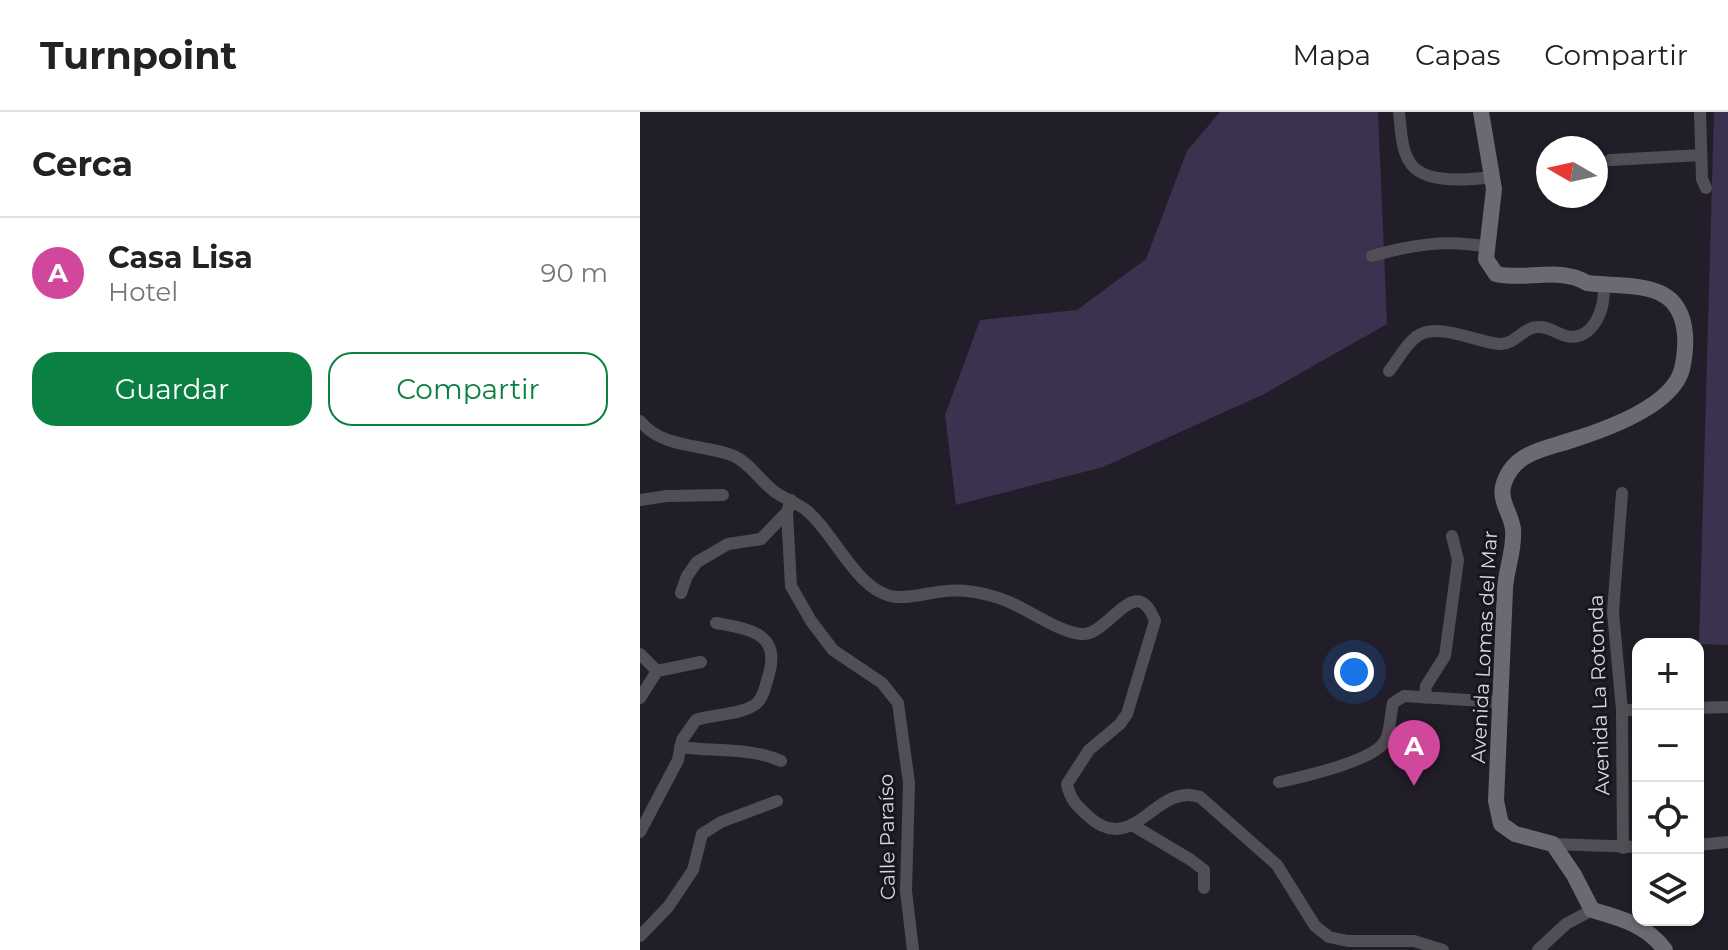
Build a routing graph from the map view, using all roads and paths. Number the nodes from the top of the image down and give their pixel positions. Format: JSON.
{"nodes":[{"id":1,"x":1399,"y":112,"type":"edge"},
{"id":2,"x":1481,"y":112,"type":"edge"},
{"id":3,"x":1700,"y":112,"type":"edge"},
{"id":4,"x":1701,"y":155,"type":"junction"},
{"id":5,"x":1610,"y":160,"type":"dead end"},
{"id":6,"x":1492,"y":177,"type":"junction"},
{"id":7,"x":1706,"y":188,"type":"dead end"},
{"id":8,"x":1487,"y":247,"type":"junction"},
{"id":9,"x":1372,"y":256,"type":"dead end"},
{"id":10,"x":1603,"y":285,"type":"junction"},
{"id":11,"x":1389,"y":371,"type":"dead end"},
{"id":12,"x":640,"y":421,"type":"edge"},
{"id":13,"x":1622,"y":493,"type":"dead end"},
{"id":14,"x":723,"y":495,"type":"dead end"},
{"id":15,"x":640,"y":500,"type":"edge"},
{"id":16,"x":789,"y":506,"type":"junction"},
{"id":17,"x":1452,"y":536,"type":"dead end"},
{"id":18,"x":681,"y":593,"type":"dead end"},
{"id":19,"x":716,"y":623,"type":"dead end"},
{"id":20,"x":640,"y":654,"type":"edge"},
{"id":21,"x":701,"y":662,"type":"dead end"},
{"id":22,"x":657,"y":671,"type":"junction"},
{"id":23,"x":640,"y":698,"type":"edge"},
{"id":24,"x":1425,"y":698,"type":"junction"},
{"id":25,"x":1500,"y":702,"type":"junction"},
{"id":26,"x":1728,"y":707,"type":"edge"},
{"id":27,"x":1704,"y":708,"type":"edge"},
{"id":28,"x":1622,"y":710,"type":"junction"},
{"id":29,"x":1632,"y":710,"type":"edge"},
{"id":30,"x":680,"y":747,"type":"junction"},
{"id":31,"x":781,"y":761,"type":"dead end"},
{"id":32,"x":1279,"y":782,"type":"dead end"},
{"id":33,"x":777,"y":801,"type":"dead end"},
{"id":34,"x":1134,"y":826,"type":"junction"},
{"id":35,"x":640,"y":832,"type":"edge"},
{"id":36,"x":1728,"y":842,"type":"edge"},
{"id":37,"x":1553,"y":844,"type":"junction"},
{"id":38,"x":1704,"y":844,"type":"edge"},
{"id":39,"x":1632,"y":847,"type":"edge"},
{"id":40,"x":1623,"y":848,"type":"junction"},
{"id":41,"x":1204,"y":888,"type":"dead end"},
{"id":42,"x":1592,"y":910,"type":"junction"},
{"id":43,"x":640,"y":936,"type":"edge"},
{"id":44,"x":913,"y":950,"type":"edge"},
{"id":45,"x":1443,"y":950,"type":"edge"},
{"id":46,"x":1538,"y":950,"type":"edge"},
{"id":47,"x":1665,"y":950,"type":"edge"}],
"edges":[{"from":1,"to":6,"type":"street"},
{"from":2,"to":6,"type":"main road"},
{"from":3,"to":4,"type":"street"},
{"from":4,"to":5,"type":"street"},
{"from":4,"to":7,"type":"street"},
{"from":6,"to":8,"type":"main road"},
{"from":8,"to":9,"type":"street"},
{"from":8,"to":10,"type":"main road","name":"Avenida Lomas del Mar"},
{"from":10,"to":11,"type":"street"},
{"from":10,"to":25,"type":"main road","name":"Avenida Lomas del Mar"},
{"from":12,"to":16,"type":"street"},
{"from":13,"to":28,"type":"street","name":"Avenida La Rotonda"},
{"from":14,"to":15,"type":"street"},
{"from":16,"to":18,"type":"street"},
{"from":16,"to":34,"type":"street"},
{"from":16,"to":44,"type":"street","name":"Calle Paraíso"},
{"from":17,"to":24,"type":"street"},
{"from":19,"to":30,"type":"street"},
{"from":20,"to":22,"type":"street"},
{"from":21,"to":22,"type":"street"},
{"from":22,"to":23,"type":"street"},
{"from":24,"to":25,"type":"street"},
{"from":24,"to":32,"type":"street"},
{"from":25,"to":37,"type":"main road","name":"Avenida Lomas del Mar"},
{"from":26,"to":27,"type":"street"},
{"from":28,"to":29,"type":"street"},
{"from":28,"to":40,"type":"street","name":"Avenida La Rotonda"},
{"from":30,"to":31,"type":"street"},
{"from":30,"to":35,"type":"street"},
{"from":33,"to":43,"type":"street"},
{"from":34,"to":41,"type":"street"},
{"from":34,"to":45,"type":"street"},
{"from":36,"to":38,"type":"street"},
{"from":37,"to":40,"type":"street"},
{"from":37,"to":42,"type":"main road"},
{"from":39,"to":40,"type":"street"},
{"from":42,"to":46,"type":"street"},
{"from":42,"to":47,"type":"main road"}]}
